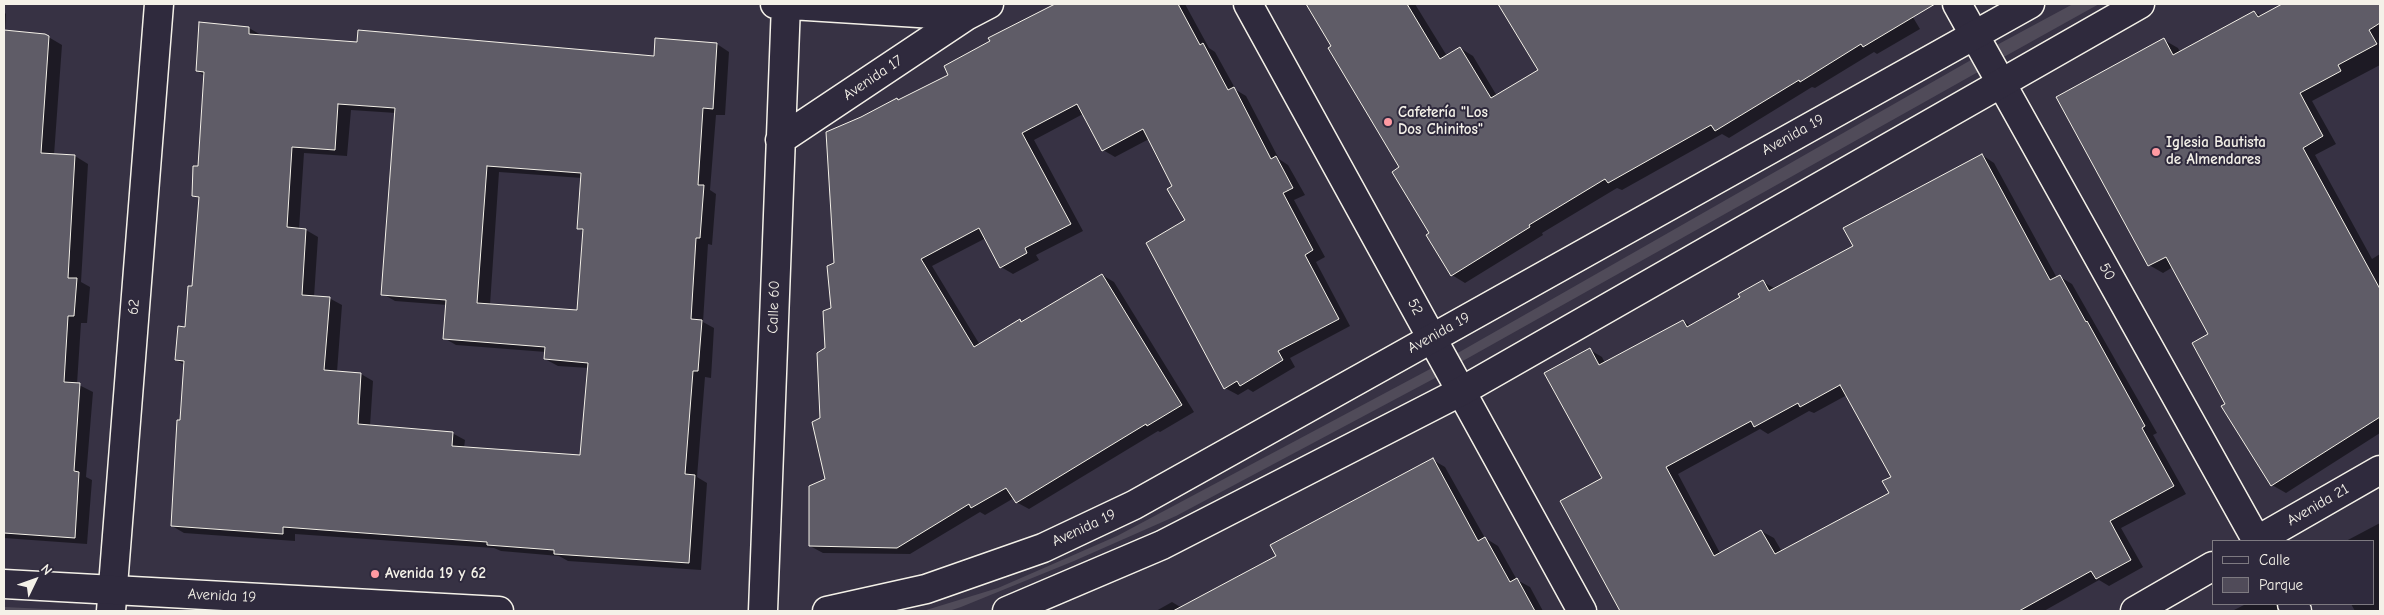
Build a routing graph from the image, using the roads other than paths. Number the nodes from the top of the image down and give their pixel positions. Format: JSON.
{"nodes":[{"id":1,"x":159,"y":4,"type":"edge"},
{"id":2,"x":782,"y":4,"type":"edge"},
{"id":3,"x":1248,"y":4,"type":"edge"},
{"id":4,"x":1956,"y":4,"type":"edge"},
{"id":5,"x":2030,"y":4,"type":"edge"},
{"id":6,"x":2140,"y":4,"type":"edge"},
{"id":7,"x":978,"y":10,"type":"edge"},
{"id":8,"x":1974,"y":34,"type":"junction"},
{"id":9,"x":2000,"y":82,"type":"junction"},
{"id":10,"x":780,"y":140,"type":"junction"},
{"id":11,"x":1432,"y":337,"type":"junction"},
{"id":12,"x":1460,"y":392,"type":"junction"},
{"id":13,"x":2380,"y":470,"type":"edge"},
{"id":14,"x":2256,"y":540,"type":"edge"},
{"id":15,"x":2259,"y":540,"type":"edge"},
{"id":16,"x":2212,"y":567,"type":"edge"},
{"id":17,"x":4,"y":584,"type":"edge"},
{"id":18,"x":111,"y":601,"type":"edge"},
{"id":19,"x":499,"y":611,"type":"edge"},
{"id":20,"x":763,"y":611,"type":"edge"},
{"id":21,"x":827,"y":611,"type":"edge"},
{"id":22,"x":1007,"y":611,"type":"edge"},
{"id":23,"x":1582,"y":611,"type":"edge"},
{"id":24,"x":2135,"y":611,"type":"edge"}],
"edges":[{"from":1,"to":18,"type":"street","name":"62"},
{"from":2,"to":7,"type":"street","name":"Avenida 17"},
{"from":2,"to":10,"type":"street","name":"Calle 60"},
{"from":3,"to":11,"type":"street","name":"52"},
{"from":4,"to":8,"type":"street","name":"50"},
{"from":5,"to":8,"type":"street","name":"Avenida 19"},
{"from":6,"to":9,"type":"street"},
{"from":7,"to":10,"type":"street","name":"Avenida 17"},
{"from":8,"to":9,"type":"street","name":"50"},
{"from":8,"to":11,"type":"street","name":"Avenida 19"},
{"from":9,"to":12,"type":"street"},
{"from":9,"to":14,"type":"street","name":"50"},
{"from":10,"to":20,"type":"street","name":"Calle 60"},
{"from":11,"to":12,"type":"street","name":"52"},
{"from":11,"to":21,"type":"street","name":"Avenida 19"},
{"from":12,"to":22,"type":"street"},
{"from":12,"to":23,"type":"street","name":"52"},
{"from":13,"to":15,"type":"street","name":"Avenida 21"},
{"from":16,"to":24,"type":"street"},
{"from":17,"to":18,"type":"street","name":"Avenida 19"},
{"from":18,"to":19,"type":"street","name":"Avenida 19"}]}
